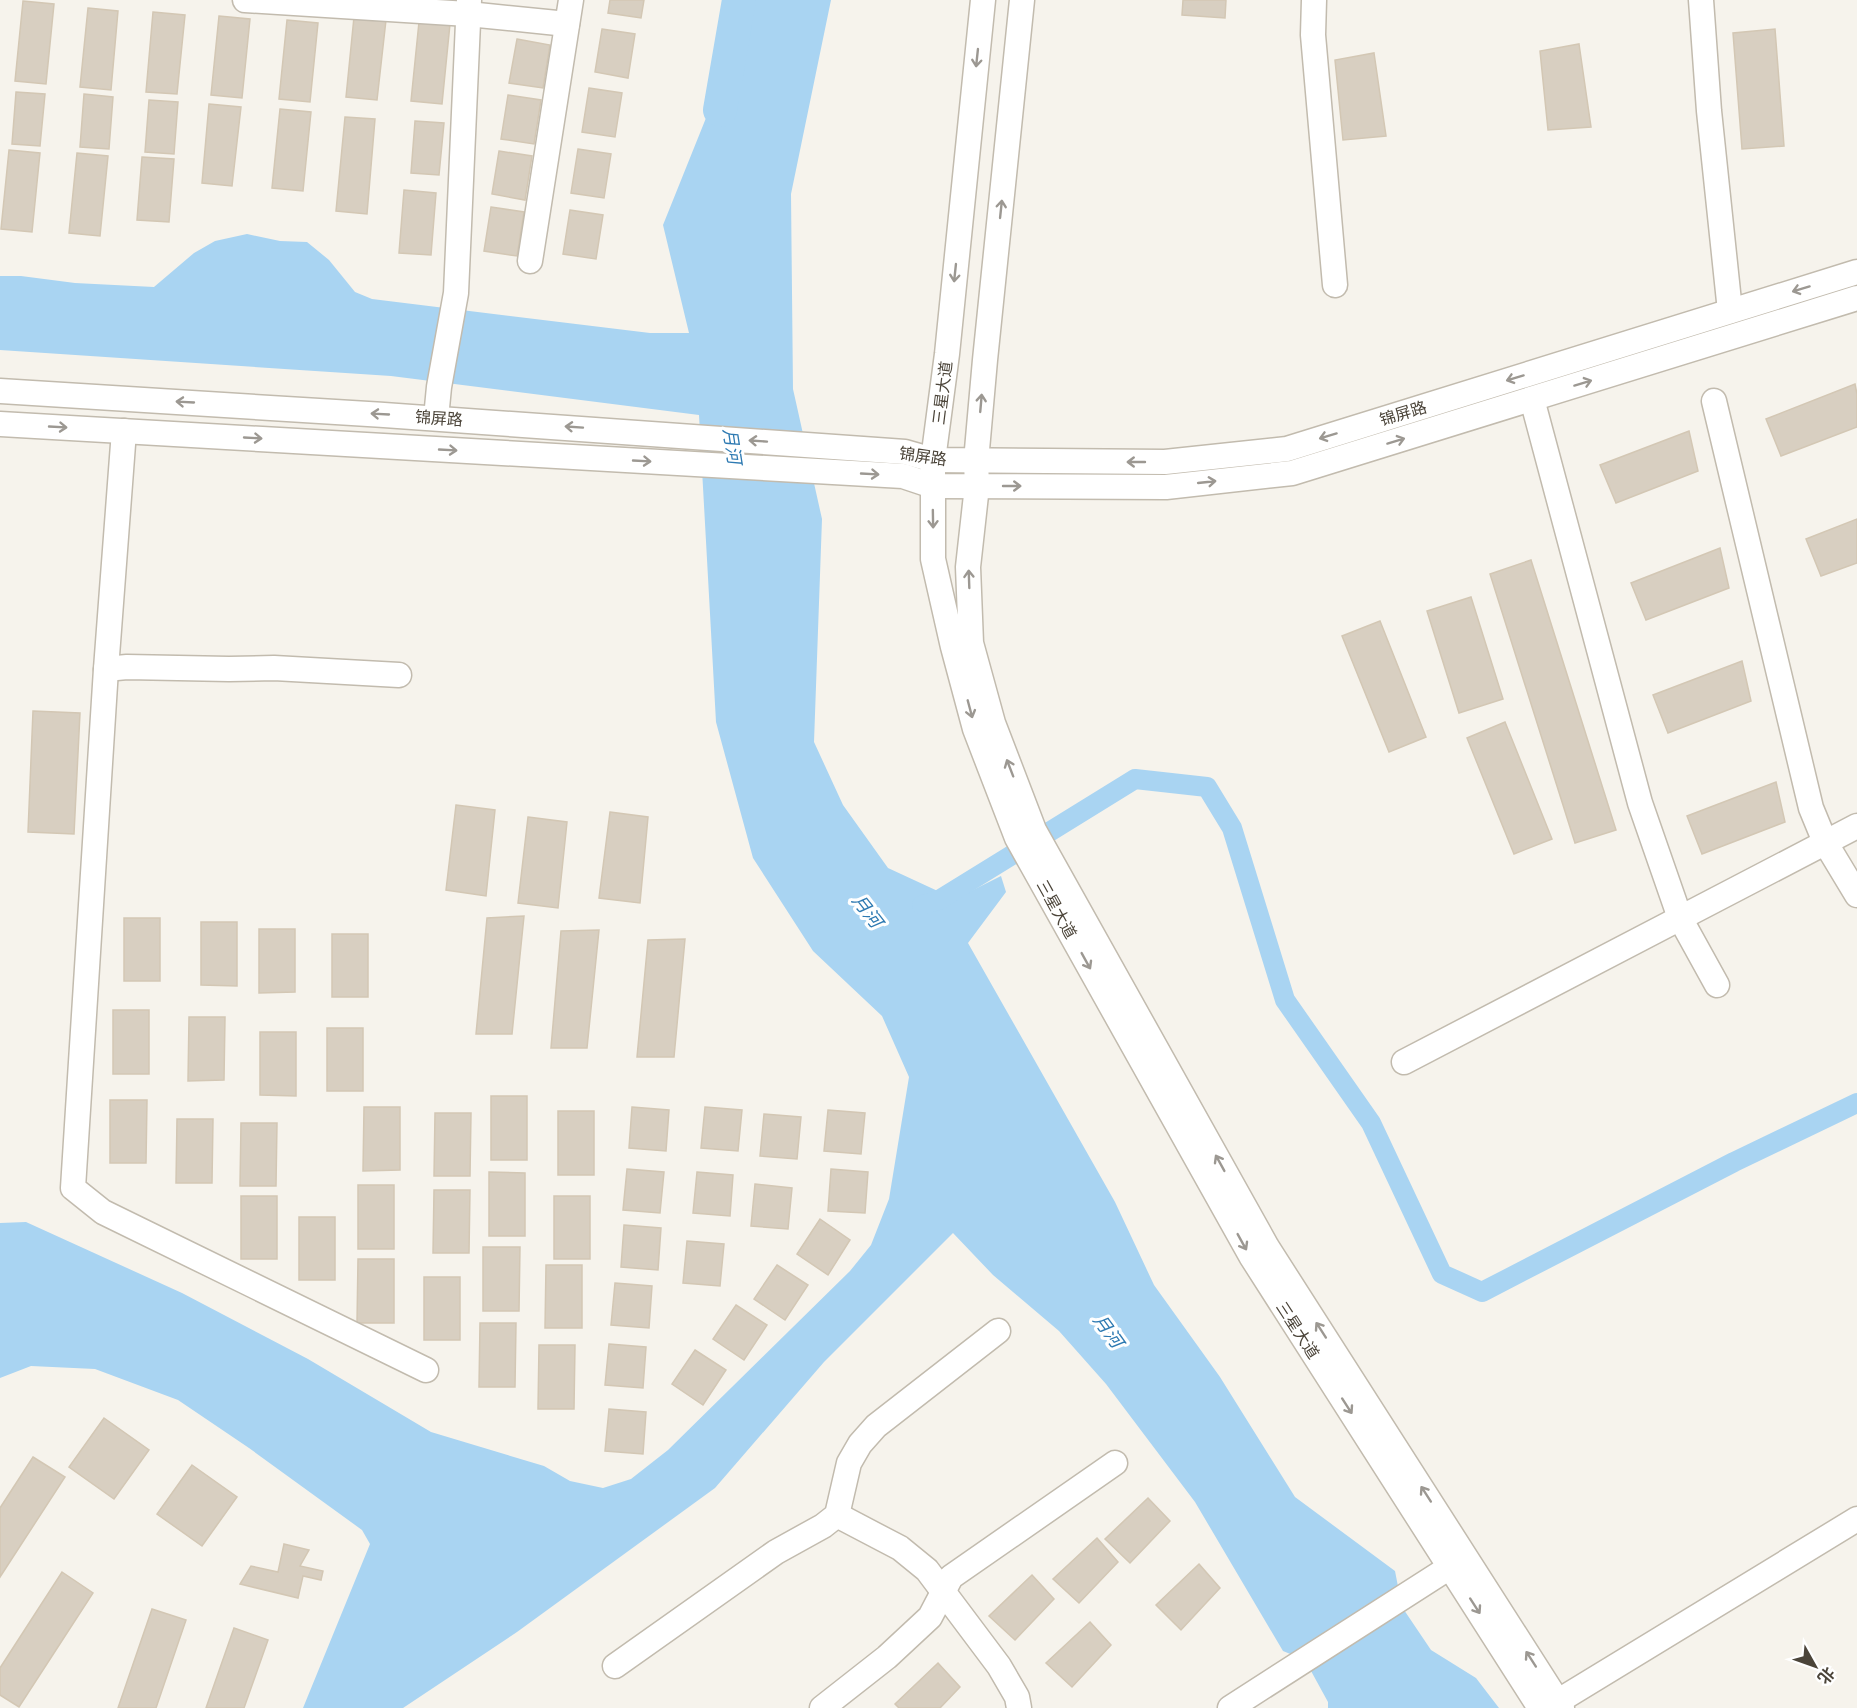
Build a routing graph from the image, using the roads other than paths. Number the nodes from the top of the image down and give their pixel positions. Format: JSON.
{"nodes":[{"id":1,"x":245,"y":0,"type":"edge"},
{"id":2,"x":571,"y":0,"type":"edge"},
{"id":3,"x":983,"y":0,"type":"edge"},
{"id":4,"x":1022,"y":0,"type":"edge"},
{"id":5,"x":1314,"y":0,"type":"edge"},
{"id":6,"x":1701,"y":0,"type":"edge"},
{"id":7,"x":468,"y":7,"type":"edge"},
{"id":8,"x":567,"y":24,"type":"junction"},
{"id":9,"x":530,"y":261,"type":"dead end"},
{"id":10,"x":1857,"y":272,"type":"edge"},
{"id":11,"x":1335,"y":285,"type":"dead end"},
{"id":12,"x":1857,"y":298,"type":"edge"},
{"id":13,"x":1730,"y":311,"type":"junction"},
{"id":14,"x":0,"y":391,"type":"edge"},
{"id":15,"x":1532,"y":399,"type":"junction"},
{"id":16,"x":1714,"y":401,"type":"dead end"},
{"id":17,"x":436,"y":418,"type":"junction"},
{"id":18,"x":0,"y":424,"type":"edge"},
{"id":19,"x":124,"y":431,"type":"junction"},
{"id":20,"x":933,"y":460,"type":"junction"},
{"id":21,"x":976,"y":461,"type":"junction"},
{"id":22,"x":933,"y":486,"type":"junction"},
{"id":23,"x":977,"y":486,"type":"junction"},
{"id":24,"x":106,"y":669,"type":"junction"},
{"id":25,"x":399,"y":675,"type":"dead end"},
{"id":26,"x":1857,"y":826,"type":"edge"},
{"id":27,"x":1023,"y":828,"type":"junction"},
{"id":28,"x":1825,"y":842,"type":"junction"},
{"id":29,"x":1857,"y":895,"type":"edge"},
{"id":30,"x":1680,"y":918,"type":"junction"},
{"id":31,"x":1717,"y":985,"type":"dead end"},
{"id":32,"x":1404,"y":1062,"type":"dead end"},
{"id":33,"x":998,"y":1331,"type":"dead end"},
{"id":34,"x":426,"y":1370,"type":"dead end"},
{"id":35,"x":1115,"y":1463,"type":"dead end"},
{"id":36,"x":837,"y":1515,"type":"junction"},
{"id":37,"x":1857,"y":1519,"type":"edge"},
{"id":38,"x":1458,"y":1562,"type":"junction"},
{"id":39,"x":944,"y":1592,"type":"junction"},
{"id":40,"x":615,"y":1666,"type":"dead end"},
{"id":41,"x":1552,"y":1706,"type":"edge"},
{"id":42,"x":822,"y":1708,"type":"edge"},
{"id":43,"x":1019,"y":1708,"type":"edge"},
{"id":44,"x":1230,"y":1708,"type":"edge"}],
"edges":[{"from":1,"to":7,"type":"street"},
{"from":2,"to":8,"type":"street"},
{"from":3,"to":20,"type":"street","name":"三星大道","one_way":true},
{"from":21,"to":4,"type":"street","name":"三星大道","one_way":true},
{"from":5,"to":11,"type":"street"},
{"from":6,"to":13,"type":"street"},
{"from":7,"to":8,"type":"street"},
{"from":7,"to":17,"type":"street"},
{"from":8,"to":9,"type":"street"},
{"from":10,"to":13,"type":"street","name":"锦屏路","one_way":true},
{"from":15,"to":12,"type":"street","name":"锦屏路","one_way":true},
{"from":13,"to":21,"type":"street","name":"锦屏路","one_way":true},
{"from":17,"to":14,"type":"street","name":"锦屏路","one_way":true},
{"from":23,"to":15,"type":"street","name":"锦屏路","one_way":true},
{"from":15,"to":30,"type":"street"},
{"from":16,"to":28,"type":"street"},
{"from":20,"to":17,"type":"street","name":"锦屏路","one_way":true},
{"from":18,"to":19,"type":"street","name":"锦屏路","one_way":true},
{"from":19,"to":22,"type":"street","name":"锦屏路","one_way":true},
{"from":19,"to":24,"type":"street"},
{"from":20,"to":21,"type":"street","name":"锦屏路"},
{"from":20,"to":22,"type":"street","name":"三星大道"},
{"from":21,"to":23,"type":"street","name":"三星大道"},
{"from":22,"to":23,"type":"street","name":"锦屏路"},
{"from":22,"to":27,"type":"street","name":"三星大道","one_way":true},
{"from":27,"to":23,"type":"street","name":"三星大道","one_way":true},
{"from":24,"to":25,"type":"street"},
{"from":24,"to":34,"type":"street"},
{"from":26,"to":28,"type":"street"},
{"from":27,"to":38,"type":"street","name":"三星大道"},
{"from":28,"to":29,"type":"street"},
{"from":28,"to":30,"type":"street"},
{"from":30,"to":31,"type":"street"},
{"from":30,"to":32,"type":"street"},
{"from":33,"to":36,"type":"street"},
{"from":35,"to":39,"type":"street"},
{"from":36,"to":39,"type":"street"},
{"from":36,"to":40,"type":"street"},
{"from":37,"to":41,"type":"street"},
{"from":38,"to":41,"type":"street","name":"三星大道"},
{"from":38,"to":44,"type":"street"},
{"from":39,"to":42,"type":"street"},
{"from":39,"to":43,"type":"street"}]}
